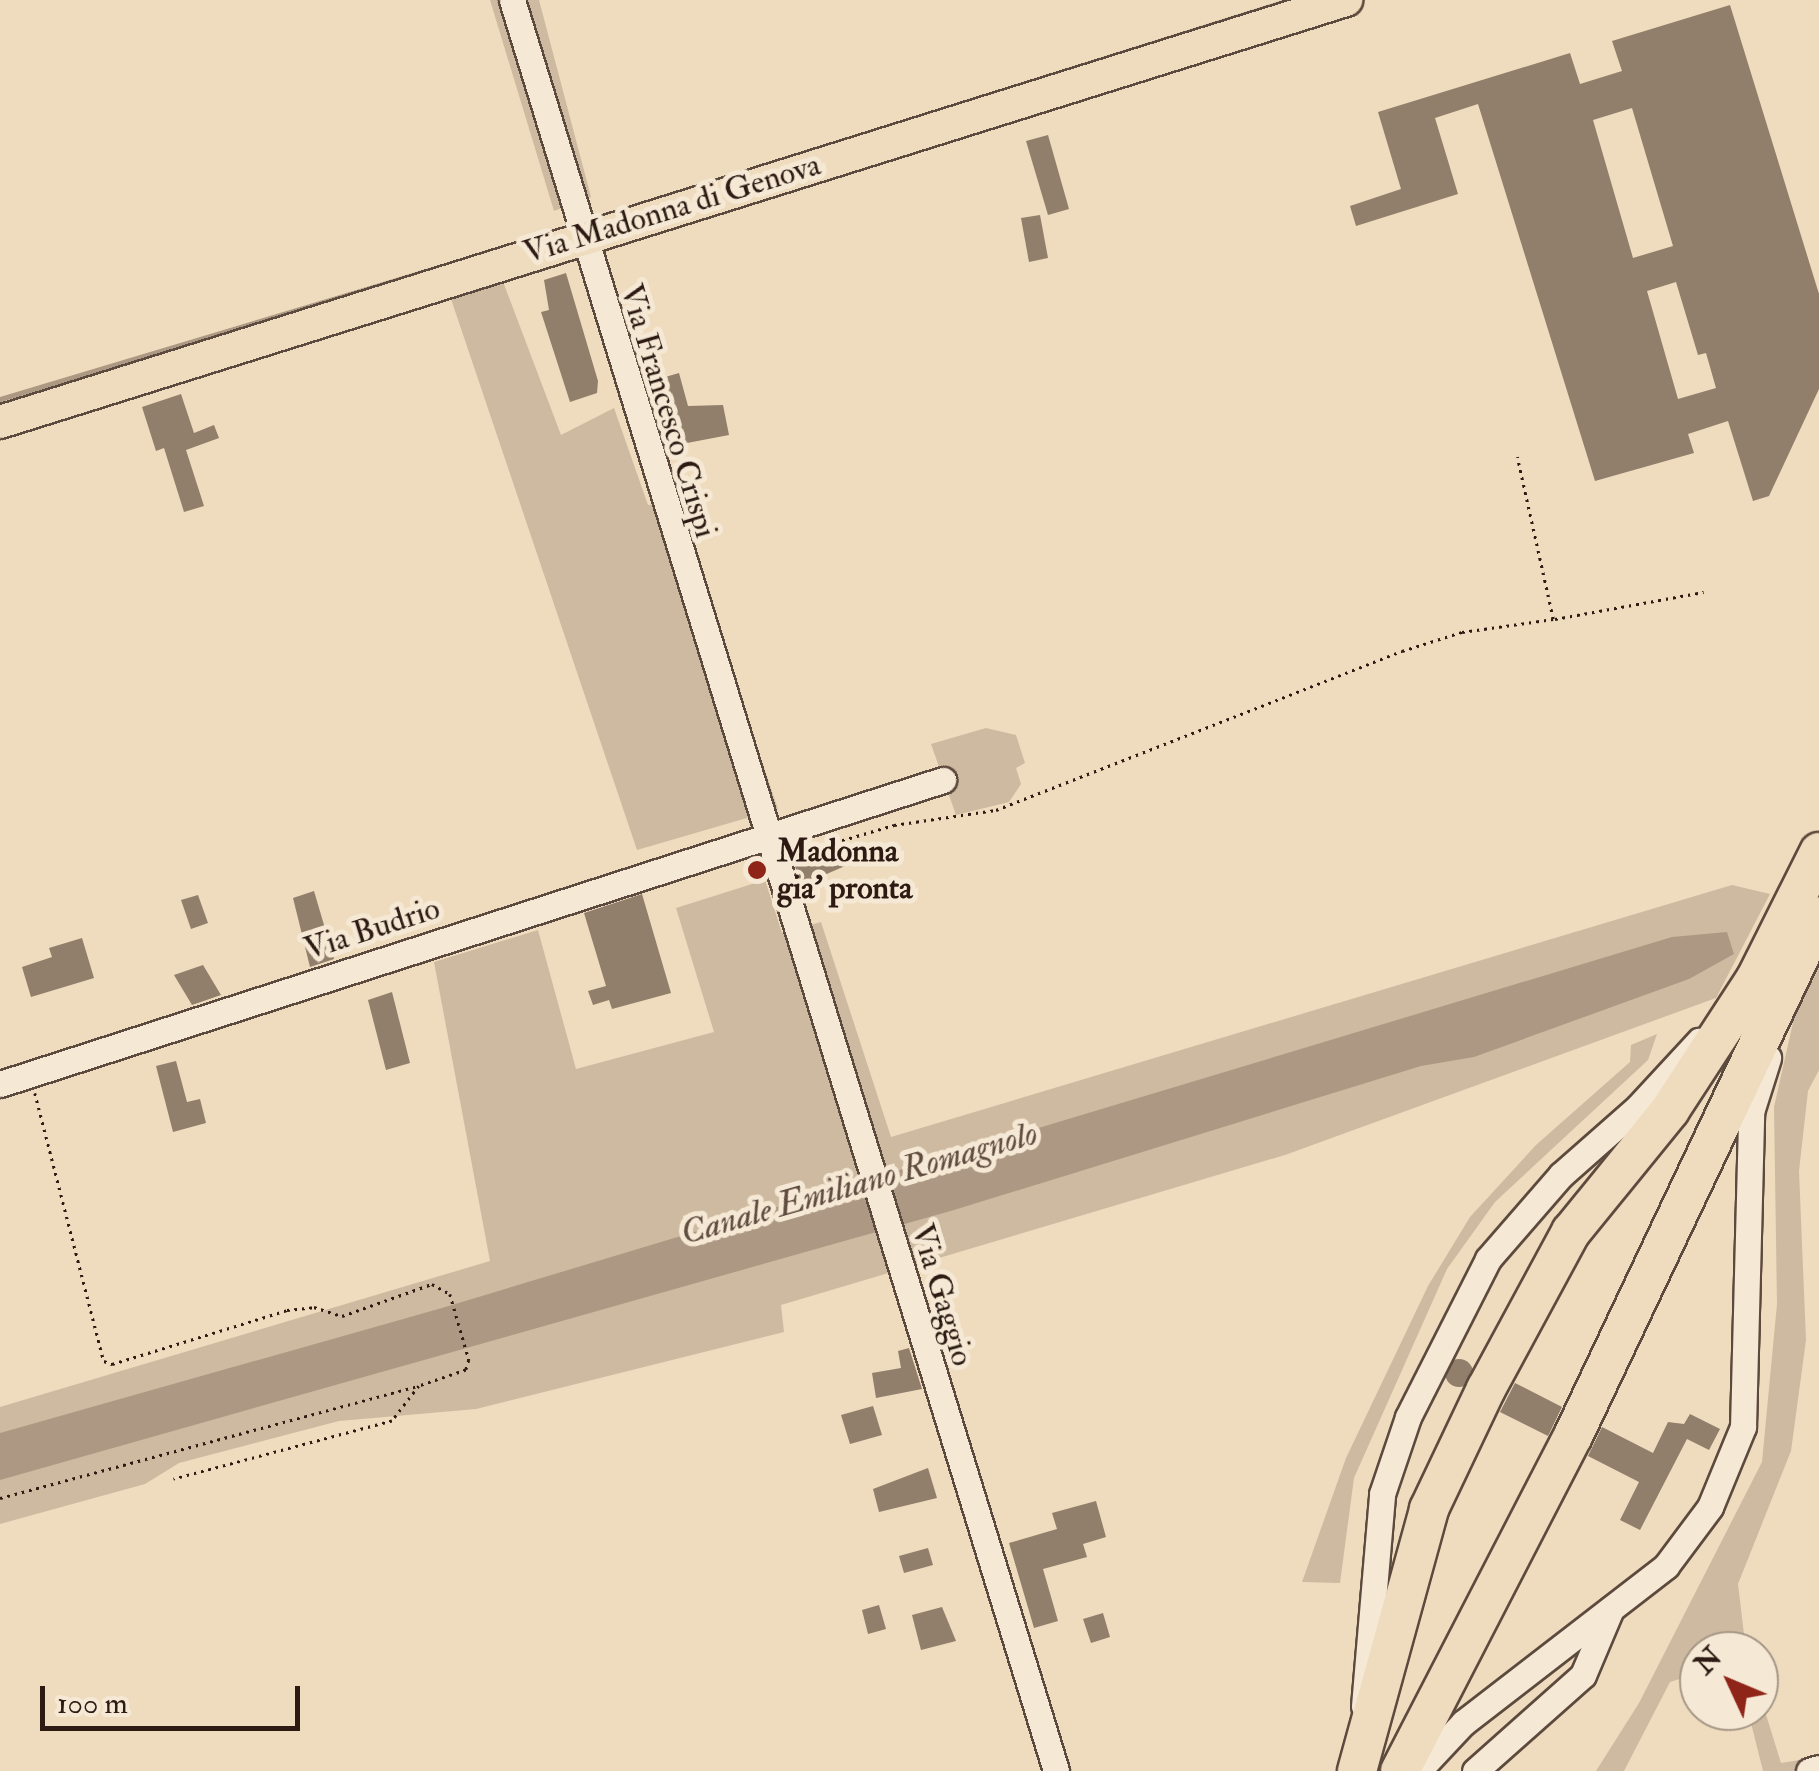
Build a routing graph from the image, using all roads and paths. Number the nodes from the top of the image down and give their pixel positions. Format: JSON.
{"nodes":[{"id":1,"x":512,"y":0,"type":"edge"},
{"id":2,"x":1346,"y":0,"type":"edge"},
{"id":3,"x":580,"y":237,"type":"junction"},
{"id":4,"x":0,"y":422,"type":"edge"},
{"id":5,"x":1516,"y":457,"type":"dead end"},
{"id":6,"x":1704,"y":592,"type":"dead end"},
{"id":7,"x":1553,"y":619,"type":"junction"},
{"id":8,"x":942,"y":780,"type":"dead end"},
{"id":9,"x":767,"y":844,"type":"junction"},
{"id":10,"x":1819,"y":852,"type":"edge"},
{"id":11,"x":1819,"y":916,"type":"edge"},
{"id":12,"x":1800,"y":953,"type":"junction"},
{"id":13,"x":1756,"y":978,"type":"junction"},
{"id":14,"x":30,"y":1074,"type":"junction"},
{"id":15,"x":0,"y":1084,"type":"edge"},
{"id":16,"x":419,"y":1386,"type":"junction"},
{"id":17,"x":174,"y":1480,"type":"dead end"},
{"id":18,"x":0,"y":1498,"type":"edge"},
{"id":19,"x":1611,"y":1608,"type":"junction"},
{"id":20,"x":1359,"y":1766,"type":"edge"},
{"id":21,"x":1819,"y":1768,"type":"edge"},
{"id":22,"x":1056,"y":1771,"type":"edge"},
{"id":23,"x":1400,"y":1771,"type":"edge"},
{"id":24,"x":1418,"y":1771,"type":"edge"},
{"id":25,"x":1474,"y":1771,"type":"edge"},
{"id":26,"x":1809,"y":1771,"type":"edge"}],
"edges":[{"from":1,"to":3,"type":"street","name":"Via Francesco Crispi"},
{"from":2,"to":3,"type":"main road","name":"Via Madonna di Genova"},
{"from":3,"to":4,"type":"main road","name":"Via Madonna di Genova"},
{"from":3,"to":9,"type":"street","name":"Via Francesco Crispi"},
{"from":5,"to":7,"type":"path"},
{"from":6,"to":7,"type":"path"},
{"from":7,"to":9,"type":"path"},
{"from":8,"to":9,"type":"street","name":"Via Budrio"},
{"from":9,"to":14,"type":"street","name":"Via Budrio"},
{"from":9,"to":22,"type":"street","name":"Via Gaggio"},
{"from":10,"to":13,"type":"highway"},
{"from":11,"to":12,"type":"highway"},
{"from":12,"to":19,"type":"street"},
{"from":12,"to":23,"type":"highway"},
{"from":13,"to":20,"type":"highway"},
{"from":13,"to":20,"type":"street"},
{"from":14,"to":15,"type":"street","name":"Via Budrio"},
{"from":14,"to":16,"type":"path"},
{"from":16,"to":17,"type":"path"},
{"from":16,"to":18,"type":"path"},
{"from":19,"to":24,"type":"street"},
{"from":19,"to":25,"type":"street"},
{"from":21,"to":26,"type":"street"}]}
